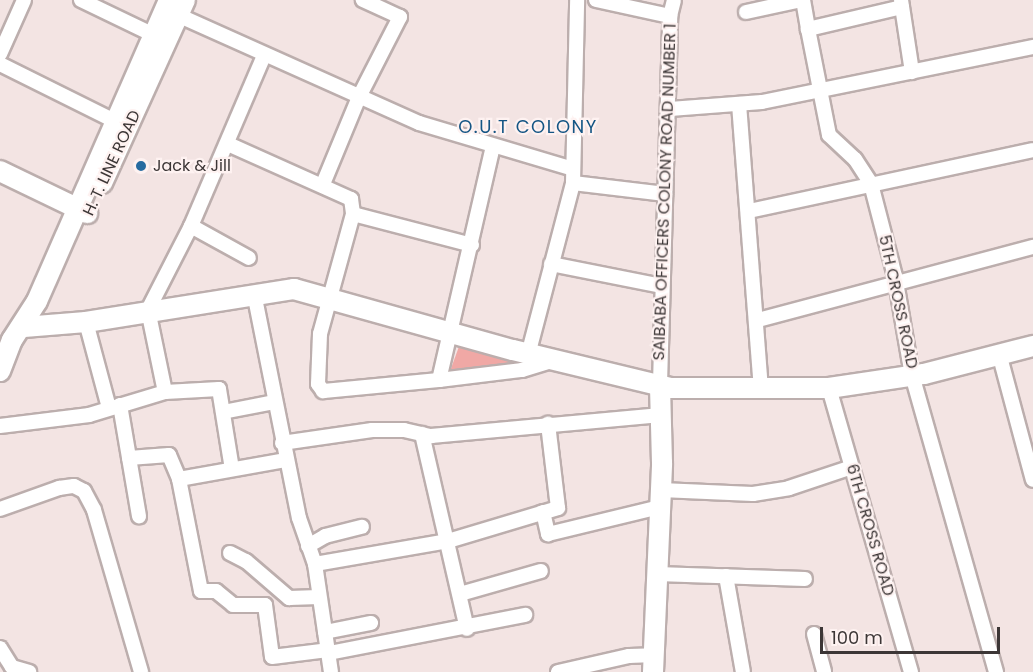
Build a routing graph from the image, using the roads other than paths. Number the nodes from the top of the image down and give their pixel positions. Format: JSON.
{"nodes":[{"id":1,"x":24,"y":0,"type":"edge"},
{"id":2,"x":81,"y":0,"type":"edge"},
{"id":3,"x":363,"y":0,"type":"edge"},
{"id":4,"x":577,"y":0,"type":"edge"},
{"id":5,"x":596,"y":0,"type":"edge"},
{"id":6,"x":674,"y":0,"type":"edge"},
{"id":7,"x":802,"y":0,"type":"edge"},
{"id":8,"x":901,"y":4,"type":"edge"},
{"id":9,"x":174,"y":6,"type":"edge"},
{"id":10,"x":746,"y":12,"type":"dead end"},
{"id":11,"x":670,"y":16,"type":"junction"},
{"id":12,"x":808,"y":28,"type":"junction"},
{"id":13,"x":160,"y":38,"type":"junction"},
{"id":14,"x":1033,"y":47,"type":"edge"},
{"id":15,"x":0,"y":54,"type":"edge"},
{"id":16,"x":264,"y":56,"type":"junction"},
{"id":17,"x":0,"y":64,"type":"edge"},
{"id":18,"x":912,"y":72,"type":"junction"},
{"id":19,"x":820,"y":90,"type":"junction"},
{"id":20,"x":359,"y":97,"type":"junction"},
{"id":21,"x":739,"y":104,"type":"junction"},
{"id":22,"x":670,"y":109,"type":"junction"},
{"id":23,"x":115,"y":121,"type":"junction"},
{"id":24,"x":228,"y":144,"type":"junction"},
{"id":25,"x":493,"y":147,"type":"junction"},
{"id":26,"x":1033,"y":150,"type":"edge"},
{"id":27,"x":570,"y":168,"type":"junction"},
{"id":28,"x":0,"y":171,"type":"edge"},
{"id":29,"x":573,"y":183,"type":"junction"},
{"id":30,"x":323,"y":184,"type":"junction"},
{"id":31,"x":871,"y":184,"type":"junction"},
{"id":32,"x":665,"y":195,"type":"junction"},
{"id":33,"x":749,"y":210,"type":"junction"},
{"id":34,"x":82,"y":211,"type":"junction"},
{"id":35,"x":352,"y":214,"type":"junction"},
{"id":36,"x":191,"y":226,"type":"junction"},
{"id":37,"x":472,"y":245,"type":"junction"},
{"id":38,"x":1033,"y":247,"type":"edge"},
{"id":39,"x":249,"y":258,"type":"dead end"},
{"id":40,"x":551,"y":264,"type":"junction"},
{"id":41,"x":896,"y":284,"type":"junction"},
{"id":42,"x":662,"y":286,"type":"junction"},
{"id":43,"x":254,"y":292,"type":"junction"},
{"id":44,"x":326,"y":298,"type":"junction"},
{"id":45,"x":148,"y":310,"type":"junction"},
{"id":46,"x":758,"y":320,"type":"junction"},
{"id":47,"x":86,"y":322,"type":"junction"},
{"id":48,"x":31,"y":326,"type":"junction"},
{"id":49,"x":448,"y":329,"type":"junction"},
{"id":50,"x":1033,"y":346,"type":"edge"},
{"id":51,"x":529,"y":351,"type":"junction"},
{"id":52,"x":1000,"y":357,"type":"junction"},
{"id":53,"x":558,"y":359,"type":"junction"},
{"id":54,"x":0,"y":371,"type":"edge"},
{"id":55,"x":912,"y":375,"type":"junction"},
{"id":56,"x":439,"y":380,"type":"junction"},
{"id":57,"x":660,"y":384,"type":"junction"},
{"id":58,"x":761,"y":388,"type":"junction"},
{"id":59,"x":829,"y":388,"type":"junction"},
{"id":60,"x":165,"y":392,"type":"junction"},
{"id":61,"x":275,"y":402,"type":"junction"},
{"id":62,"x":115,"y":407,"type":"junction"},
{"id":63,"x":223,"y":412,"type":"junction"},
{"id":64,"x":661,"y":415,"type":"junction"},
{"id":65,"x":548,"y":424,"type":"junction"},
{"id":66,"x":0,"y":426,"type":"edge"},
{"id":67,"x":422,"y":434,"type":"junction"},
{"id":68,"x":282,"y":443,"type":"junction"},
{"id":69,"x":129,"y":458,"type":"junction"},
{"id":70,"x":286,"y":460,"type":"junction"},
{"id":71,"x":852,"y":467,"type":"junction"},
{"id":72,"x":232,"y":469,"type":"junction"},
{"id":73,"x":179,"y":479,"type":"junction"},
{"id":74,"x":1033,"y":480,"type":"edge"},
{"id":75,"x":660,"y":499,"type":"junction"},
{"id":76,"x":0,"y":509,"type":"edge"},
{"id":77,"x":543,"y":512,"type":"junction"},
{"id":78,"x":139,"y":516,"type":"dead end"},
{"id":79,"x":362,"y":527,"type":"dead end"},
{"id":80,"x":448,"y":541,"type":"junction"},
{"id":81,"x":308,"y":546,"type":"junction"},
{"id":82,"x":230,"y":553,"type":"dead end"},
{"id":83,"x":315,"y":564,"type":"junction"},
{"id":84,"x":541,"y":571,"type":"dead end"},
{"id":85,"x":657,"y":574,"type":"junction"},
{"id":86,"x":726,"y":576,"type":"junction"},
{"id":87,"x":805,"y":579,"type":"dead end"},
{"id":88,"x":460,"y":594,"type":"junction"},
{"id":89,"x":319,"y":597,"type":"junction"},
{"id":90,"x":525,"y":615,"type":"dead end"},
{"id":91,"x":371,"y":623,"type":"dead end"},
{"id":92,"x":467,"y":629,"type":"junction"},
{"id":93,"x":325,"y":632,"type":"junction"},
{"id":94,"x":813,"y":634,"type":"dead end"},
{"id":95,"x":0,"y":648,"type":"edge"},
{"id":96,"x":328,"y":652,"type":"junction"},
{"id":97,"x":653,"y":664,"type":"edge"},
{"id":98,"x":29,"y":672,"type":"edge"},
{"id":99,"x":141,"y":672,"type":"edge"},
{"id":100,"x":331,"y":672,"type":"edge"},
{"id":101,"x":558,"y":672,"type":"edge"},
{"id":102,"x":743,"y":672,"type":"edge"},
{"id":103,"x":824,"y":672,"type":"edge"},
{"id":104,"x":911,"y":672,"type":"edge"},
{"id":105,"x":996,"y":672,"type":"edge"}],
"edges":[{"from":1,"to":15,"type":"street"},
{"from":2,"to":13,"type":"street"},
{"from":3,"to":20,"type":"street"},
{"from":4,"to":27,"type":"street"},
{"from":5,"to":11,"type":"street"},
{"from":6,"to":11,"type":"street","name":"SAIBABA OFFICERS COLONY ROAD NUMBER 1"},
{"from":7,"to":10,"type":"street"},
{"from":7,"to":12,"type":"street","name":"5TH CROSS ROAD"},
{"from":8,"to":12,"type":"street"},
{"from":8,"to":18,"type":"street"},
{"from":9,"to":13,"type":"street","name":"H. T. LINE ROAD"},
{"from":9,"to":16,"type":"street"},
{"from":11,"to":22,"type":"street","name":"SAIBABA OFFICERS COLONY ROAD NUMBER 1"},
{"from":12,"to":19,"type":"street","name":"5TH CROSS ROAD"},
{"from":13,"to":23,"type":"street","name":"H. T. LINE ROAD"},
{"from":13,"to":34,"type":"street","name":"H. T. LINE ROAD"},
{"from":14,"to":18,"type":"street"},
{"from":16,"to":20,"type":"street"},
{"from":16,"to":24,"type":"street"},
{"from":17,"to":23,"type":"street"},
{"from":18,"to":19,"type":"street"},
{"from":19,"to":21,"type":"street"},
{"from":19,"to":31,"type":"street","name":"5TH CROSS ROAD"},
{"from":20,"to":25,"type":"street"},
{"from":20,"to":30,"type":"street"},
{"from":21,"to":22,"type":"street"},
{"from":21,"to":33,"type":"street"},
{"from":22,"to":32,"type":"street","name":"SAIBABA OFFICERS COLONY ROAD NUMBER 1"},
{"from":23,"to":34,"type":"street","name":"H. T. LINE ROAD"},
{"from":24,"to":30,"type":"street"},
{"from":24,"to":36,"type":"street"},
{"from":25,"to":27,"type":"street"},
{"from":25,"to":37,"type":"street"},
{"from":26,"to":31,"type":"street"},
{"from":27,"to":29,"type":"street"},
{"from":28,"to":34,"type":"street"},
{"from":29,"to":32,"type":"street"},
{"from":29,"to":40,"type":"street"},
{"from":30,"to":35,"type":"street"},
{"from":31,"to":33,"type":"street"},
{"from":31,"to":41,"type":"street","name":"5TH CROSS ROAD"},
{"from":32,"to":42,"type":"street","name":"SAIBABA OFFICERS COLONY ROAD NUMBER 1"},
{"from":33,"to":46,"type":"street"},
{"from":34,"to":48,"type":"street","name":"H. T. LINE ROAD"},
{"from":35,"to":37,"type":"street"},
{"from":35,"to":44,"type":"street"},
{"from":36,"to":39,"type":"street"},
{"from":36,"to":45,"type":"street"},
{"from":37,"to":49,"type":"street"},
{"from":38,"to":41,"type":"street"},
{"from":40,"to":42,"type":"street"},
{"from":40,"to":51,"type":"street"},
{"from":41,"to":46,"type":"street"},
{"from":41,"to":55,"type":"street","name":"5TH CROSS ROAD"},
{"from":42,"to":57,"type":"street","name":"SAIBABA OFFICERS COLONY ROAD NUMBER 1"},
{"from":43,"to":44,"type":"street"},
{"from":43,"to":45,"type":"street"},
{"from":43,"to":61,"type":"street"},
{"from":44,"to":49,"type":"street"},
{"from":44,"to":56,"type":"street"},
{"from":45,"to":47,"type":"street"},
{"from":45,"to":60,"type":"street"},
{"from":46,"to":58,"type":"street"},
{"from":47,"to":48,"type":"street"},
{"from":47,"to":62,"type":"street"},
{"from":48,"to":54,"type":"street","name":"H. T. LINE ROAD"},
{"from":49,"to":51,"type":"street"},
{"from":49,"to":56,"type":"street"},
{"from":50,"to":52,"type":"street"},
{"from":51,"to":53,"type":"street"},
{"from":52,"to":55,"type":"street"},
{"from":52,"to":74,"type":"street"},
{"from":53,"to":56,"type":"street"},
{"from":53,"to":57,"type":"street"},
{"from":55,"to":59,"type":"street"},
{"from":55,"to":105,"type":"street","name":"5TH CROSS ROAD"},
{"from":57,"to":58,"type":"street"},
{"from":57,"to":64,"type":"street"},
{"from":58,"to":59,"type":"street"},
{"from":59,"to":71,"type":"street","name":"6TH CROSS ROAD"},
{"from":60,"to":62,"type":"street"},
{"from":60,"to":63,"type":"street"},
{"from":61,"to":63,"type":"street"},
{"from":61,"to":68,"type":"street"},
{"from":62,"to":66,"type":"street"},
{"from":62,"to":69,"type":"street"},
{"from":63,"to":72,"type":"street"},
{"from":64,"to":65,"type":"street"},
{"from":64,"to":75,"type":"street"},
{"from":65,"to":67,"type":"street"},
{"from":65,"to":77,"type":"street"},
{"from":67,"to":68,"type":"street"},
{"from":67,"to":80,"type":"street"},
{"from":68,"to":70,"type":"street"},
{"from":69,"to":73,"type":"street"},
{"from":69,"to":78,"type":"street"},
{"from":70,"to":72,"type":"street"},
{"from":70,"to":81,"type":"street"},
{"from":71,"to":75,"type":"street"},
{"from":71,"to":104,"type":"street","name":"6TH CROSS ROAD"},
{"from":72,"to":73,"type":"street"},
{"from":73,"to":96,"type":"street"},
{"from":75,"to":77,"type":"street"},
{"from":75,"to":85,"type":"street"},
{"from":76,"to":99,"type":"street"},
{"from":77,"to":80,"type":"street"},
{"from":79,"to":81,"type":"street"},
{"from":80,"to":83,"type":"street"},
{"from":80,"to":88,"type":"street"},
{"from":81,"to":83,"type":"street"},
{"from":82,"to":89,"type":"street"},
{"from":83,"to":89,"type":"street"},
{"from":84,"to":88,"type":"street"},
{"from":85,"to":86,"type":"street"},
{"from":85,"to":97,"type":"street"},
{"from":86,"to":87,"type":"street"},
{"from":86,"to":102,"type":"street"},
{"from":88,"to":92,"type":"street"},
{"from":89,"to":93,"type":"street"},
{"from":90,"to":92,"type":"street"},
{"from":91,"to":93,"type":"street"},
{"from":92,"to":96,"type":"street"},
{"from":93,"to":96,"type":"street"},
{"from":94,"to":103,"type":"street"},
{"from":95,"to":98,"type":"street"},
{"from":96,"to":100,"type":"street"},
{"from":97,"to":101,"type":"street"}]}
